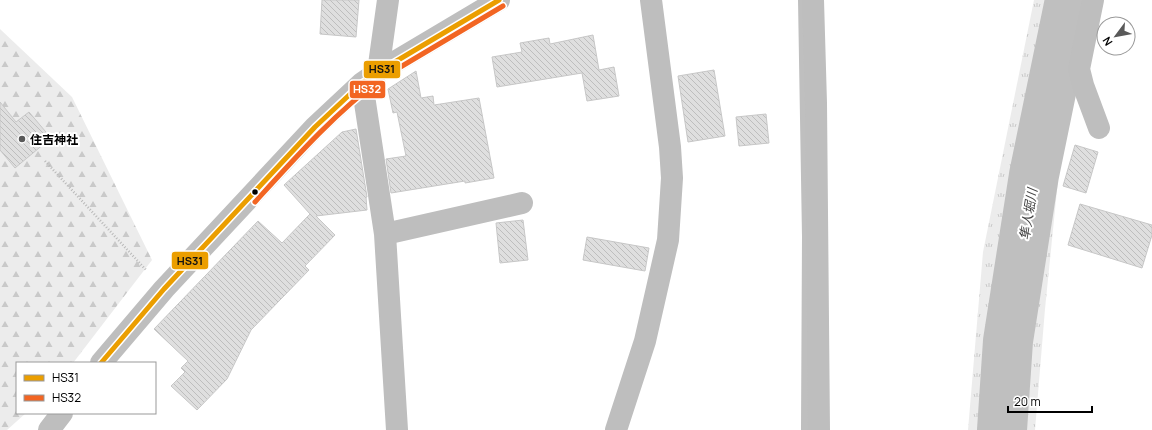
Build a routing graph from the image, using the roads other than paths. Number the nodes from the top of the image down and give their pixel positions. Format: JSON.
{"nodes":[{"id":1,"x":388,"y":0,"type":"edge"},
{"id":2,"x":499,"y":0,"type":"edge"},
{"id":3,"x":651,"y":0,"type":"edge"},
{"id":4,"x":813,"y":0,"type":"edge"},
{"id":5,"x":1093,"y":0,"type":"edge"},
{"id":6,"x":370,"y":77,"type":"junction"},
{"id":7,"x":1099,"y":128,"type":"dead end"},
{"id":8,"x":522,"y":203,"type":"dead end"},
{"id":9,"x":385,"y":234,"type":"junction"},
{"id":10,"x":102,"y":362,"type":"edge"},
{"id":11,"x":61,"y":414,"type":"edge"},
{"id":12,"x":48,"y":430,"type":"edge"},
{"id":13,"x":397,"y":430,"type":"edge"},
{"id":14,"x":616,"y":430,"type":"edge"},
{"id":15,"x":819,"y":430,"type":"edge"}],
"edges":[{"from":1,"to":6,"type":"street"},
{"from":2,"to":6,"type":"street"},
{"from":3,"to":14,"type":"street"},
{"from":4,"to":15,"type":"street"},
{"from":5,"to":7,"type":"street"},
{"from":6,"to":9,"type":"street"},
{"from":6,"to":10,"type":"street"},
{"from":8,"to":9,"type":"street"},
{"from":9,"to":13,"type":"street"},
{"from":11,"to":12,"type":"street"}]}
